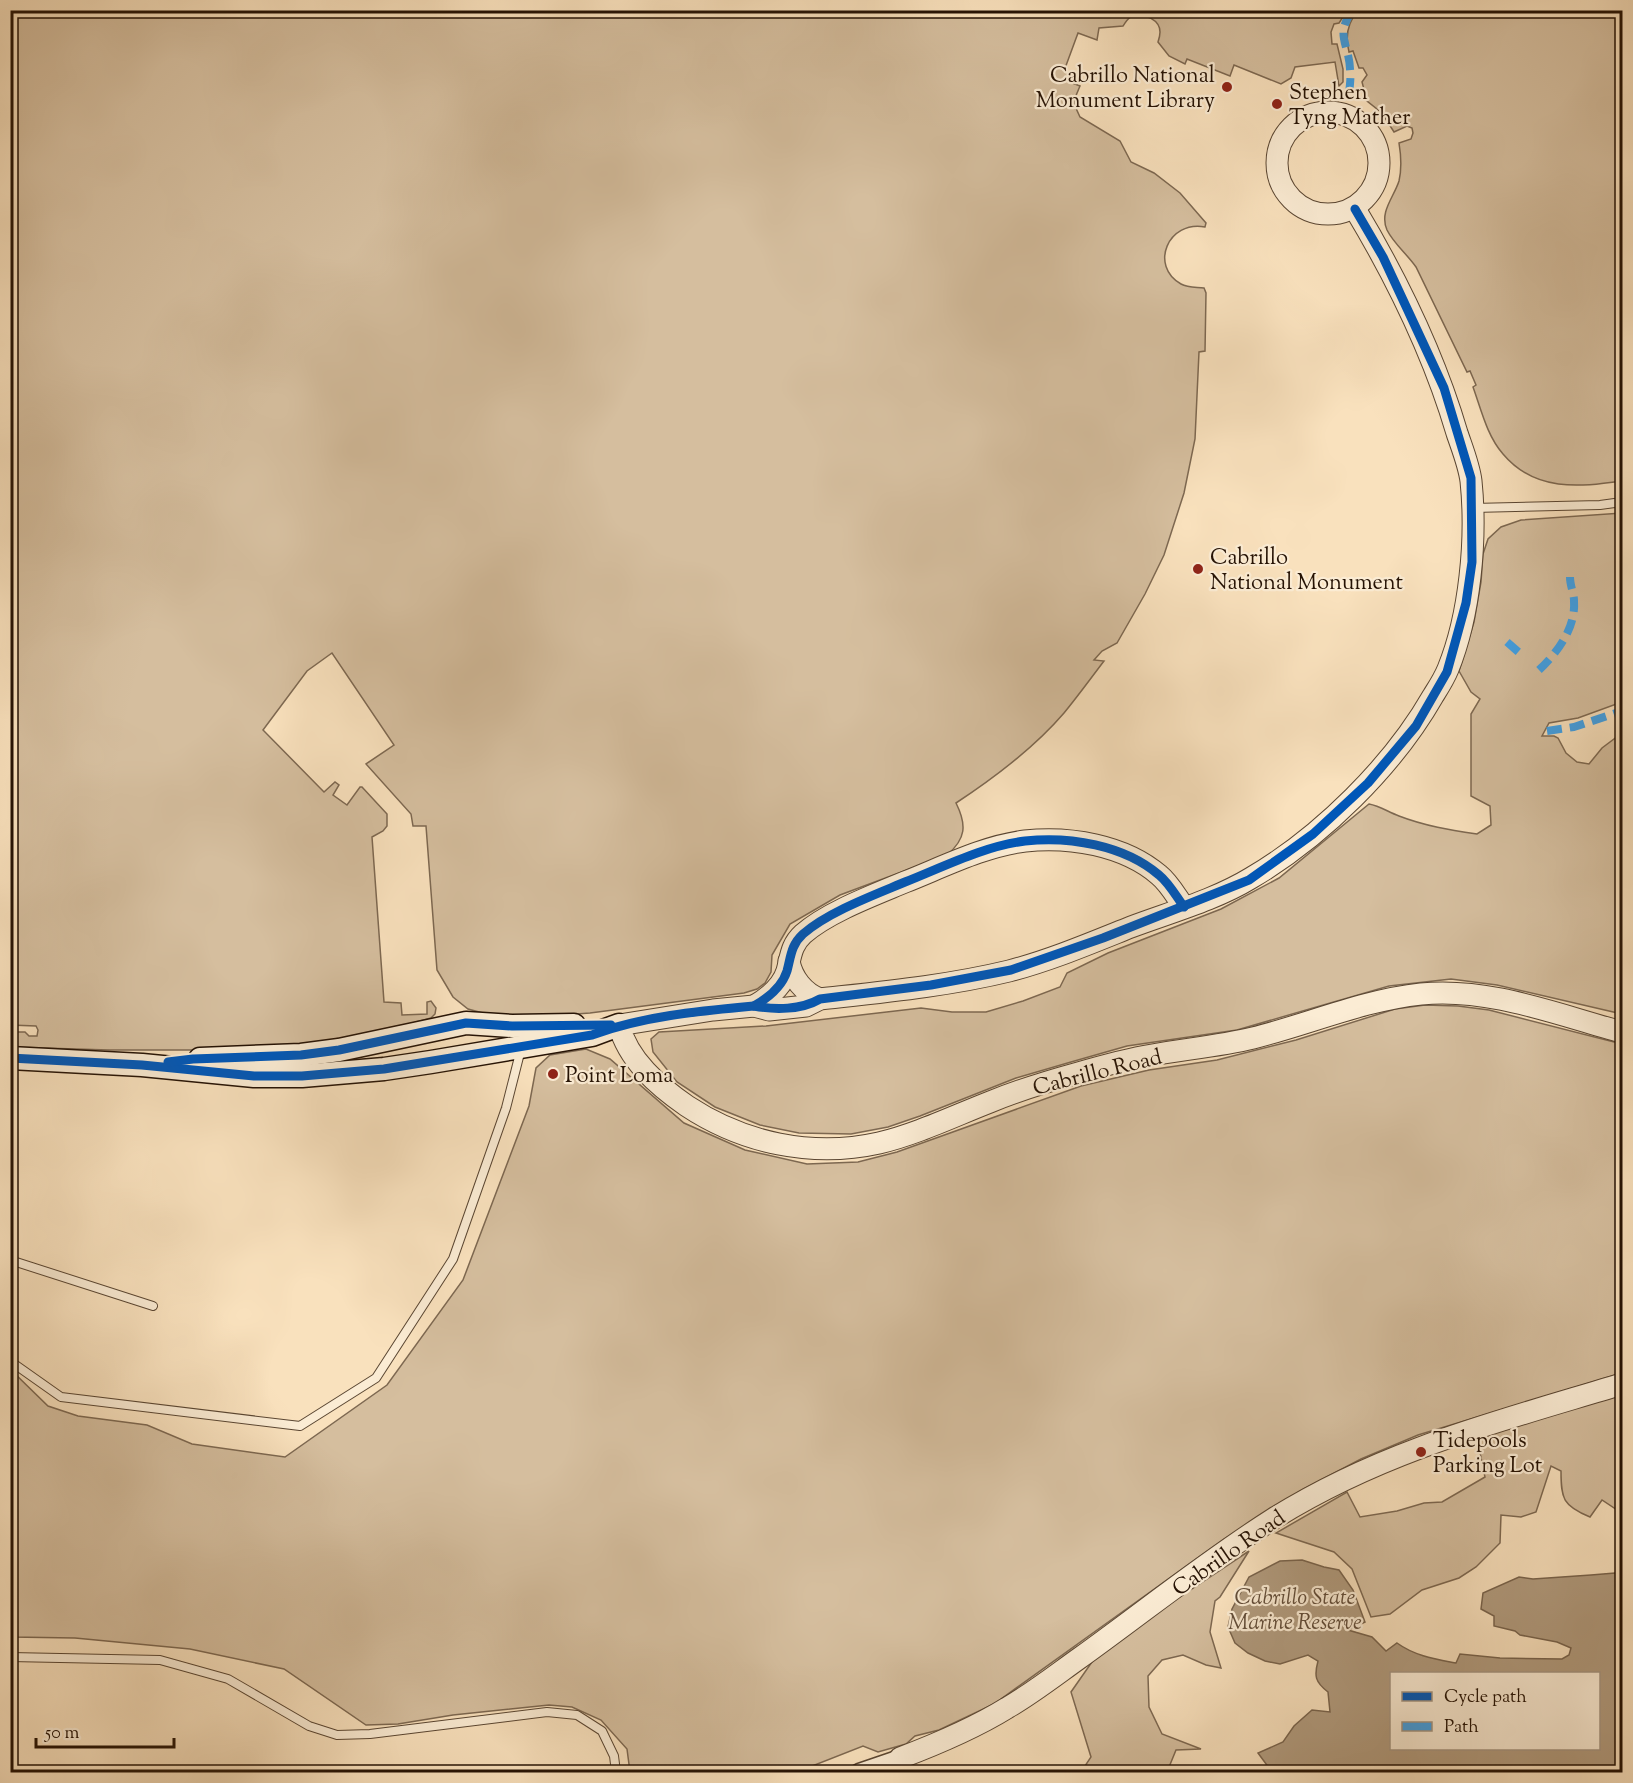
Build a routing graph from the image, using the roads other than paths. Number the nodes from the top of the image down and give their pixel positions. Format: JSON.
{"nodes":[{"id":1,"x":1355,"y":209,"type":"junction"},
{"id":2,"x":1623,"y":502,"type":"edge"},
{"id":3,"x":1472,"y":508,"type":"junction"},
{"id":4,"x":1184,"y":907,"type":"junction"},
{"id":5,"x":789,"y":961,"type":"junction"},
{"id":6,"x":820,"y":999,"type":"junction"},
{"id":7,"x":754,"y":1006,"type":"junction"},
{"id":8,"x":619,"y":1025,"type":"junction"},
{"id":9,"x":1623,"y":1032,"type":"edge"},
{"id":10,"x":522,"y":1046,"type":"junction"},
{"id":11,"x":10,"y":1058,"type":"edge"},
{"id":12,"x":141,"y":1065,"type":"junction"},
{"id":13,"x":10,"y":1260,"type":"edge"},
{"id":14,"x":153,"y":1306,"type":"dead end"},
{"id":15,"x":10,"y":1361,"type":"edge"},
{"id":16,"x":1623,"y":1384,"type":"edge"},
{"id":17,"x":10,"y":1657,"type":"edge"},
{"id":18,"x":900,"y":1758,"type":"joint"},
{"id":19,"x":616,"y":1773,"type":"edge"},
{"id":20,"x":859,"y":1773,"type":"edge"}],
"edges":[{"from":1,"to":1,"type":"street"},
{"from":1,"to":3,"type":"street"},
{"from":2,"to":3,"type":"lane"},
{"from":3,"to":4,"type":"street"},
{"from":4,"to":5,"type":"street"},
{"from":4,"to":6,"type":"street"},
{"from":5,"to":6,"type":"street"},
{"from":5,"to":7,"type":"street"},
{"from":6,"to":7,"type":"street"},
{"from":7,"to":8,"type":"street"},
{"from":8,"to":9,"type":"street","name":"Cabrillo Road"},
{"from":8,"to":10,"type":"main road"},
{"from":8,"to":12,"type":"main road"},
{"from":10,"to":12,"type":"main road"},
{"from":10,"to":15,"type":"lane"},
{"from":11,"to":12,"type":"main road"},
{"from":13,"to":14,"type":"lane"},
{"from":16,"to":18,"type":"street","name":"Cabrillo Road"},
{"from":17,"to":19,"type":"lane"},
{"from":18,"to":20,"type":"street","name":"Cabrillo Road"}]}
